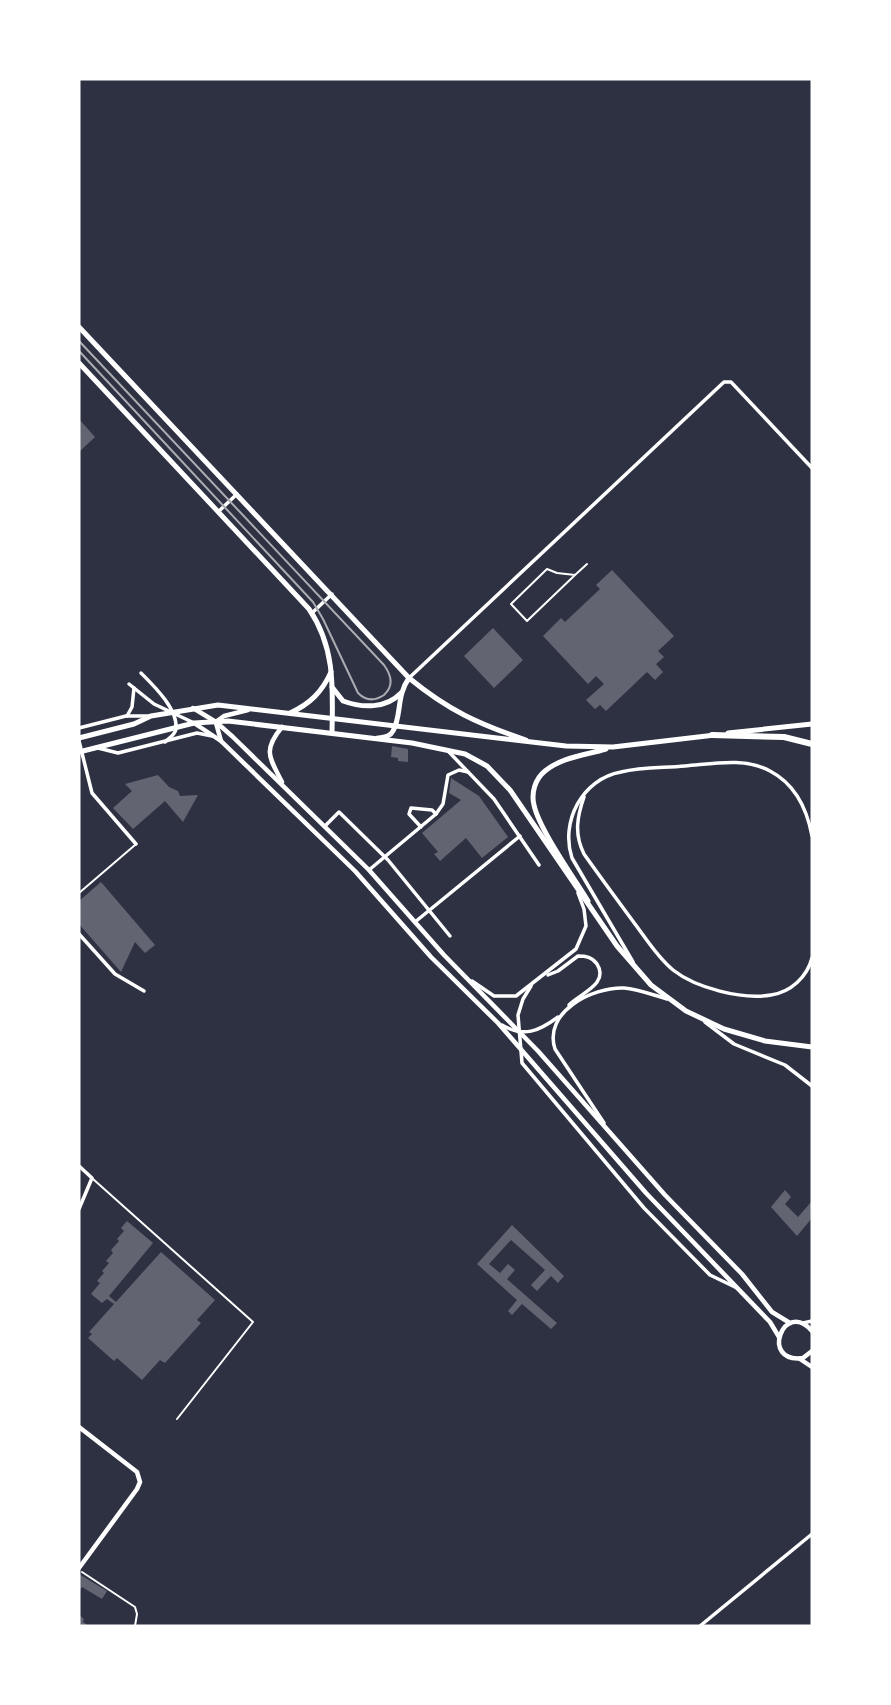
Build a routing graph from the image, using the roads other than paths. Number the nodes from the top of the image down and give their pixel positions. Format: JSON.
{"nodes":[{"id":1,"x":79,"y":327,"type":"edge"},
{"id":2,"x":79,"y":363,"type":"edge"},
{"id":3,"x":812,"y":468,"type":"edge"},
{"id":4,"x":237,"y":494,"type":"junction"},
{"id":5,"x":218,"y":512,"type":"junction"},
{"id":6,"x":587,"y":564,"type":"dead end"},
{"id":7,"x":575,"y":575,"type":"junction"},
{"id":8,"x":332,"y":594,"type":"junction"},
{"id":9,"x":312,"y":613,"type":"junction"},
{"id":10,"x":332,"y":670,"type":"junction"},
{"id":11,"x":141,"y":673,"type":"dead end"},
{"id":12,"x":409,"y":678,"type":"junction"},
{"id":13,"x":129,"y":684,"type":"dead end"},
{"id":14,"x":332,"y":687,"type":"junction"},
{"id":15,"x":134,"y":688,"type":"junction"},
{"id":16,"x":401,"y":693,"type":"junction"},
{"id":17,"x":191,"y":708,"type":"junction"},
{"id":18,"x":251,"y":709,"type":"junction"},
{"id":19,"x":171,"y":711,"type":"junction"},
{"id":20,"x":290,"y":713,"type":"junction"},
{"id":21,"x":126,"y":716,"type":"junction"},
{"id":22,"x":151,"y":716,"type":"junction"},
{"id":23,"x":332,"y":718,"type":"junction"},
{"id":24,"x":216,"y":722,"type":"junction"},
{"id":25,"x":194,"y":723,"type":"junction"},
{"id":26,"x":812,"y":724,"type":"edge"},
{"id":27,"x":395,"y":725,"type":"junction"},
{"id":28,"x":282,"y":727,"type":"junction"},
{"id":29,"x":79,"y":728,"type":"edge"},
{"id":30,"x":176,"y":728,"type":"junction"},
{"id":31,"x":332,"y":732,"type":"junction"},
{"id":32,"x":712,"y":735,"type":"junction"},
{"id":33,"x":214,"y":736,"type":"junction"},
{"id":34,"x":375,"y":738,"type":"junction"},
{"id":35,"x":79,"y":739,"type":"edge"},
{"id":36,"x":222,"y":741,"type":"junction"},
{"id":37,"x":163,"y":743,"type":"junction"},
{"id":38,"x":535,"y":743,"type":"junction"},
{"id":39,"x":812,"y":744,"type":"edge"},
{"id":40,"x":613,"y":747,"type":"junction"},
{"id":41,"x":96,"y":748,"type":"junction"},
{"id":42,"x":444,"y":748,"type":"junction"},
{"id":43,"x":80,"y":751,"type":"edge"},
{"id":44,"x":470,"y":773,"type":"junction"},
{"id":45,"x":284,"y":786,"type":"junction"},
{"id":46,"x":585,"y":795,"type":"junction"},
{"id":47,"x":436,"y":814,"type":"junction"},
{"id":48,"x":325,"y":826,"type":"junction"},
{"id":49,"x":421,"y":827,"type":"junction"},
{"id":50,"x":520,"y":836,"type":"junction"},
{"id":51,"x":812,"y":836,"type":"edge"},
{"id":52,"x":135,"y":844,"type":"joint"},
{"id":53,"x":384,"y":857,"type":"junction"},
{"id":54,"x":539,"y":865,"type":"dead end"},
{"id":55,"x":369,"y":870,"type":"junction"},
{"id":56,"x":577,"y":891,"type":"junction"},
{"id":57,"x":79,"y":893,"type":"edge"},
{"id":58,"x":429,"y":911,"type":"junction"},
{"id":59,"x":415,"y":922,"type":"junction"},
{"id":60,"x":603,"y":924,"type":"junction"},
{"id":61,"x":79,"y":934,"type":"edge"},
{"id":62,"x":450,"y":936,"type":"dead end"},
{"id":63,"x":812,"y":958,"type":"edge"},
{"id":64,"x":639,"y":973,"type":"junction"},
{"id":65,"x":462,"y":975,"type":"junction"},
{"id":66,"x":543,"y":976,"type":"junction"},
{"id":67,"x":531,"y":986,"type":"junction"},
{"id":68,"x":144,"y":991,"type":"dead end"},
{"id":69,"x":670,"y":1000,"type":"junction"},
{"id":70,"x":568,"y":1007,"type":"junction"},
{"id":71,"x":560,"y":1016,"type":"junction"},
{"id":72,"x":704,"y":1020,"type":"junction"},
{"id":73,"x":498,"y":1023,"type":"junction"},
{"id":74,"x":519,"y":1032,"type":"junction"},
{"id":75,"x":812,"y":1047,"type":"edge"},
{"id":76,"x":520,"y":1049,"type":"junction"},
{"id":77,"x":812,"y":1086,"type":"edge"},
{"id":78,"x":609,"y":1131,"type":"junction"},
{"id":79,"x":79,"y":1166,"type":"edge"},
{"id":80,"x":92,"y":1178,"type":"junction"},
{"id":81,"x":79,"y":1209,"type":"edge"},
{"id":82,"x":738,"y":1288,"type":"junction"},
{"id":83,"x":812,"y":1321,"type":"edge"},
{"id":84,"x":790,"y":1323,"type":"junction"},
{"id":85,"x":803,"y":1323,"type":"junction"},
{"id":86,"x":812,"y":1331,"type":"edge"},
{"id":87,"x":779,"y":1337,"type":"junction"},
{"id":88,"x":812,"y":1351,"type":"edge"},
{"id":89,"x":800,"y":1359,"type":"junction"},
{"id":90,"x":812,"y":1367,"type":"edge"},
{"id":91,"x":177,"y":1419,"type":"dead end"},
{"id":92,"x":79,"y":1427,"type":"edge"},
{"id":93,"x":812,"y":1534,"type":"edge"},
{"id":94,"x":79,"y":1569,"type":"edge"},
{"id":95,"x":700,"y":1626,"type":"edge"}],
"edges":[{"from":1,"to":4,"type":"main road"},
{"from":2,"to":5,"type":"main road"},
{"from":3,"to":12,"type":"street"},
{"from":4,"to":5,"type":"street"},
{"from":4,"to":8,"type":"main road"},
{"from":5,"to":9,"type":"main road"},
{"from":6,"to":7,"type":"lane"},
{"from":7,"to":7,"type":"lane"},
{"from":8,"to":9,"type":"street"},
{"from":8,"to":12,"type":"main road"},
{"from":9,"to":10,"type":"main road"},
{"from":10,"to":14,"type":"main road"},
{"from":10,"to":20,"type":"main road"},
{"from":11,"to":19,"type":"street"},
{"from":12,"to":16,"type":"main road"},
{"from":12,"to":38,"type":"main road"},
{"from":13,"to":15,"type":"street"},
{"from":14,"to":16,"type":"main road"},
{"from":14,"to":23,"type":"main road"},
{"from":15,"to":19,"type":"street"},
{"from":15,"to":21,"type":"street"},
{"from":16,"to":27,"type":"main road"},
{"from":17,"to":18,"type":"main road"},
{"from":17,"to":19,"type":"main road"},
{"from":17,"to":24,"type":"street"},
{"from":18,"to":20,"type":"main road"},
{"from":18,"to":24,"type":"street"},
{"from":19,"to":22,"type":"main road"},
{"from":19,"to":25,"type":"street"},
{"from":19,"to":30,"type":"street"},
{"from":20,"to":23,"type":"main road"},
{"from":21,"to":22,"type":"street"},
{"from":21,"to":29,"type":"street"},
{"from":22,"to":35,"type":"main road"},
{"from":23,"to":27,"type":"main road"},
{"from":23,"to":31,"type":"main road"},
{"from":24,"to":25,"type":"main road"},
{"from":24,"to":28,"type":"main road"},
{"from":24,"to":36,"type":"street"},
{"from":24,"to":45,"type":"street"},
{"from":25,"to":30,"type":"main road"},
{"from":25,"to":33,"type":"street"},
{"from":26,"to":32,"type":"main road"},
{"from":27,"to":34,"type":"main road"},
{"from":27,"to":38,"type":"main road"},
{"from":28,"to":31,"type":"main road"},
{"from":28,"to":45,"type":"street"},
{"from":30,"to":37,"type":"street"},
{"from":30,"to":41,"type":"main road"},
{"from":31,"to":34,"type":"main road"},
{"from":32,"to":39,"type":"highway"},
{"from":32,"to":40,"type":"main road"},
{"from":33,"to":36,"type":"street"},
{"from":33,"to":37,"type":"street"},
{"from":34,"to":42,"type":"main road"},
{"from":35,"to":43,"type":"street"},
{"from":36,"to":73,"type":"street"},
{"from":37,"to":41,"type":"street"},
{"from":38,"to":40,"type":"main road"},
{"from":40,"to":60,"type":"main road"},
{"from":41,"to":43,"type":"main road"},
{"from":42,"to":44,"type":"street"},
{"from":42,"to":56,"type":"main road"},
{"from":43,"to":52,"type":"street"},
{"from":44,"to":47,"type":"street"},
{"from":44,"to":50,"type":"street"},
{"from":45,"to":48,"type":"street"},
{"from":46,"to":51,"type":"street"},
{"from":46,"to":63,"type":"street"},
{"from":46,"to":64,"type":"street"},
{"from":47,"to":49,"type":"street"},
{"from":47,"to":49,"type":"street"},
{"from":48,"to":53,"type":"street"},
{"from":48,"to":55,"type":"street"},
{"from":49,"to":53,"type":"street"},
{"from":50,"to":54,"type":"street"},
{"from":50,"to":58,"type":"street"},
{"from":52,"to":57,"type":"lane"},
{"from":53,"to":55,"type":"street"},
{"from":53,"to":58,"type":"street"},
{"from":55,"to":59,"type":"street"},
{"from":56,"to":60,"type":"main road"},
{"from":56,"to":66,"type":"street"},
{"from":58,"to":59,"type":"street"},
{"from":58,"to":62,"type":"street"},
{"from":59,"to":65,"type":"street"},
{"from":60,"to":64,"type":"main road"},
{"from":61,"to":68,"type":"street"},
{"from":64,"to":69,"type":"main road"},
{"from":65,"to":67,"type":"street"},
{"from":65,"to":74,"type":"street"},
{"from":66,"to":67,"type":"street"},
{"from":66,"to":70,"type":"street"},
{"from":67,"to":74,"type":"street"},
{"from":69,"to":70,"type":"street"},
{"from":69,"to":72,"type":"main road"},
{"from":70,"to":71,"type":"street"},
{"from":71,"to":74,"type":"street"},
{"from":71,"to":78,"type":"street"},
{"from":72,"to":75,"type":"main road"},
{"from":72,"to":77,"type":"street"},
{"from":73,"to":74,"type":"street"},
{"from":73,"to":76,"type":"street"},
{"from":74,"to":76,"type":"street"},
{"from":74,"to":78,"type":"street"},
{"from":76,"to":82,"type":"street"},
{"from":76,"to":82,"type":"street"},
{"from":78,"to":84,"type":"street"},
{"from":79,"to":80,"type":"street"},
{"from":80,"to":81,"type":"street"},
{"from":80,"to":91,"type":"lane"},
{"from":82,"to":87,"type":"street"},
{"from":83,"to":85,"type":"street"},
{"from":84,"to":85,"type":"street"},
{"from":84,"to":87,"type":"street"},
{"from":85,"to":86,"type":"street"},
{"from":87,"to":89,"type":"street"},
{"from":88,"to":89,"type":"street"},
{"from":89,"to":90,"type":"street"},
{"from":92,"to":94,"type":"street"},
{"from":93,"to":95,"type":"street"}]}
